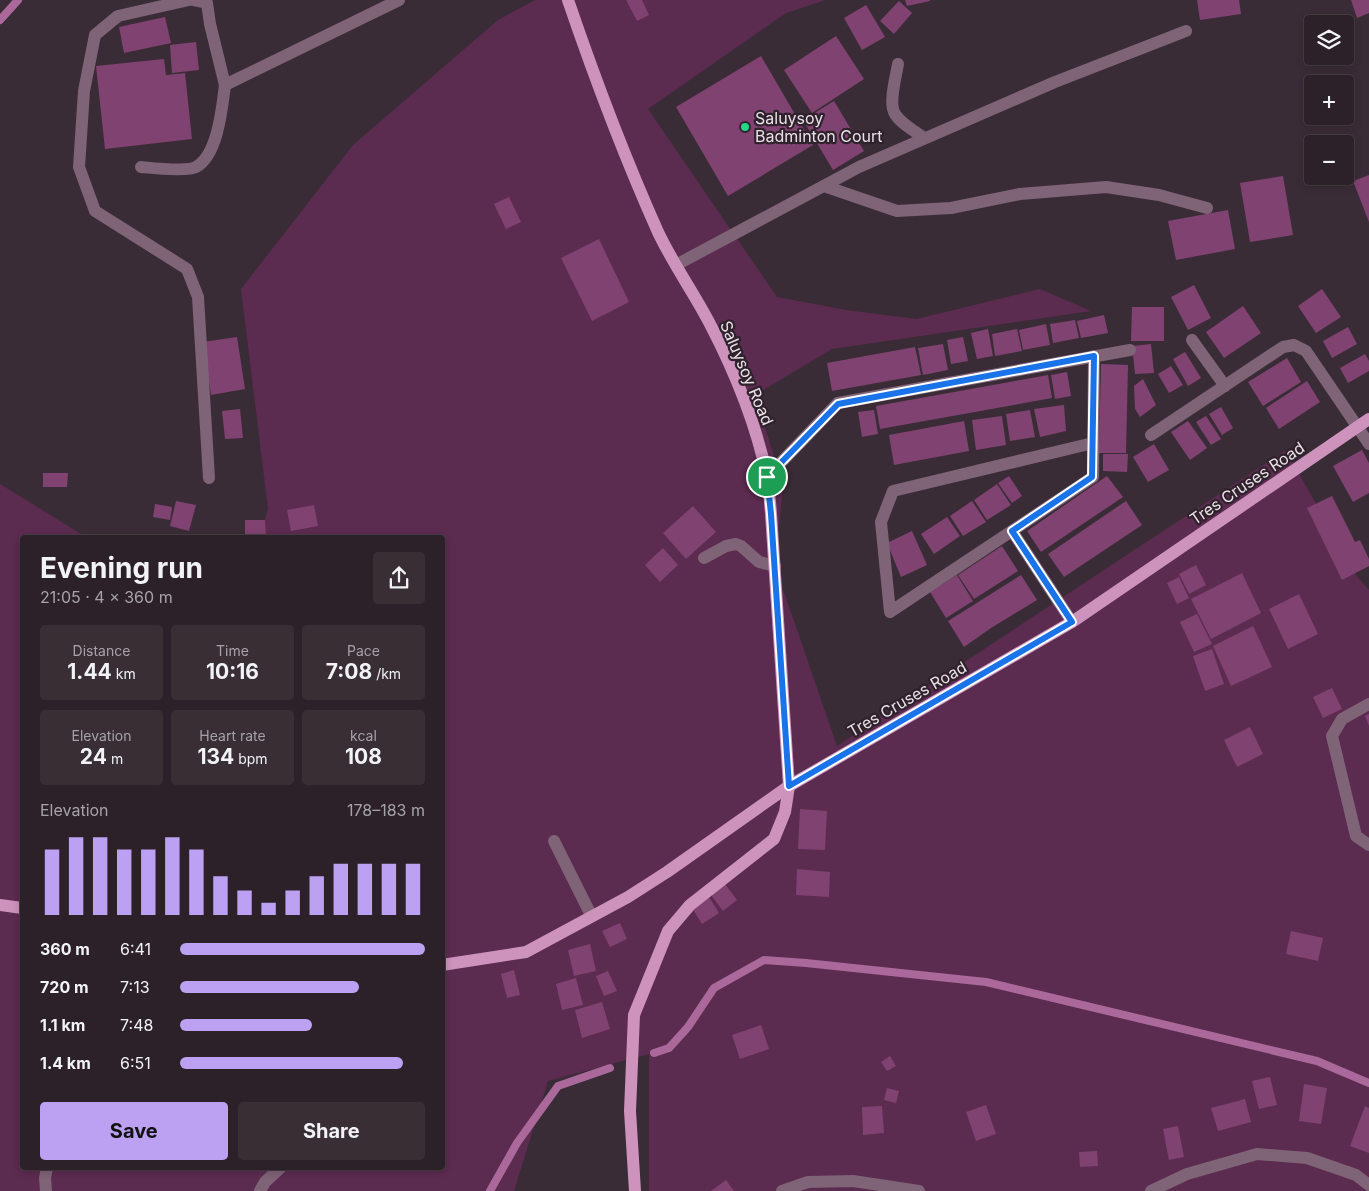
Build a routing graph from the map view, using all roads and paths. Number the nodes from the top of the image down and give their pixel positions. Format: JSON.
{"nodes":[{"id":1,"x":191,"y":0,"type":"edge"},
{"id":2,"x":399,"y":0,"type":"edge"},
{"id":3,"x":568,"y":0,"type":"edge"},
{"id":4,"x":1186,"y":31,"type":"dead end"},
{"id":5,"x":898,"y":64,"type":"dead end"},
{"id":6,"x":225,"y":86,"type":"junction"},
{"id":7,"x":924,"y":138,"type":"junction"},
{"id":8,"x":142,"y":167,"type":"dead end"},
{"id":9,"x":824,"y":186,"type":"junction"},
{"id":10,"x":1207,"y":208,"type":"dead end"},
{"id":11,"x":676,"y":265,"type":"junction"},
{"id":12,"x":1192,"y":340,"type":"dead end"},
{"id":13,"x":1130,"y":350,"type":"dead end"},
{"id":14,"x":1094,"y":356,"type":"junction"},
{"id":15,"x":1225,"y":386,"type":"junction"},
{"id":16,"x":1364,"y":423,"type":"edge"},
{"id":17,"x":1151,"y":436,"type":"dead end"},
{"id":18,"x":1093,"y":443,"type":"junction"},
{"id":19,"x":1369,"y":444,"type":"edge"},
{"id":20,"x":767,"y":477,"type":"junction"},
{"id":21,"x":209,"y":478,"type":"dead end"},
{"id":22,"x":1012,"y":531,"type":"junction"},
{"id":23,"x":704,"y":558,"type":"dead end"},
{"id":24,"x":775,"y":566,"type":"junction"},
{"id":25,"x":1072,"y":622,"type":"junction"},
{"id":26,"x":1369,"y":704,"type":"edge"},
{"id":27,"x":789,"y":786,"type":"junction"},
{"id":28,"x":554,"y":841,"type":"dead end"},
{"id":29,"x":1369,"y":845,"type":"edge"},
{"id":30,"x":0,"y":905,"type":"edge"},
{"id":31,"x":20,"y":908,"type":"edge"},
{"id":32,"x":591,"y":915,"type":"junction"},
{"id":33,"x":445,"y":965,"type":"edge"},
{"id":34,"x":47,"y":1170,"type":"edge"},
{"id":35,"x":278,"y":1170,"type":"edge"},
{"id":36,"x":1369,"y":1185,"type":"edge"},
{"id":37,"x":46,"y":1191,"type":"edge"},
{"id":38,"x":260,"y":1191,"type":"edge"},
{"id":39,"x":635,"y":1191,"type":"edge"},
{"id":40,"x":782,"y":1191,"type":"edge"},
{"id":41,"x":919,"y":1191,"type":"edge"},
{"id":42,"x":1151,"y":1191,"type":"edge"}],
"edges":[{"from":1,"to":6,"type":"street"},
{"from":1,"to":21,"type":"street"},
{"from":2,"to":6,"type":"street"},
{"from":3,"to":11,"type":"main road","name":"Saluysoy Road"},
{"from":4,"to":7,"type":"street"},
{"from":5,"to":7,"type":"street"},
{"from":6,"to":8,"type":"street"},
{"from":7,"to":9,"type":"street"},
{"from":9,"to":10,"type":"street"},
{"from":9,"to":11,"type":"street"},
{"from":11,"to":20,"type":"main road","name":"Saluysoy Road"},
{"from":12,"to":15,"type":"street"},
{"from":13,"to":14,"type":"street"},
{"from":14,"to":18,"type":"street"},
{"from":14,"to":20,"type":"street"},
{"from":15,"to":16,"type":"street"},
{"from":15,"to":17,"type":"street"},
{"from":16,"to":19,"type":"street"},
{"from":16,"to":25,"type":"main road","name":"Tres Cruses Road"},
{"from":18,"to":22,"type":"street"},
{"from":18,"to":22,"type":"street"},
{"from":20,"to":24,"type":"main road","name":"Saluysoy Road"},
{"from":22,"to":25,"type":"street"},
{"from":23,"to":24,"type":"street"},
{"from":24,"to":27,"type":"main road","name":"Saluysoy Road"},
{"from":25,"to":27,"type":"main road","name":"Tres Cruses Road"},
{"from":26,"to":29,"type":"street"},
{"from":27,"to":32,"type":"main road","name":"Tres Cruses Road"},
{"from":27,"to":39,"type":"main road","name":"Saluysoy Road"},
{"from":28,"to":32,"type":"street"},
{"from":30,"to":31,"type":"main road"},
{"from":32,"to":33,"type":"main road","name":"Tres Cruses Road"},
{"from":34,"to":37,"type":"street"},
{"from":35,"to":38,"type":"street"},
{"from":36,"to":42,"type":"street"},
{"from":40,"to":41,"type":"street"}]}
